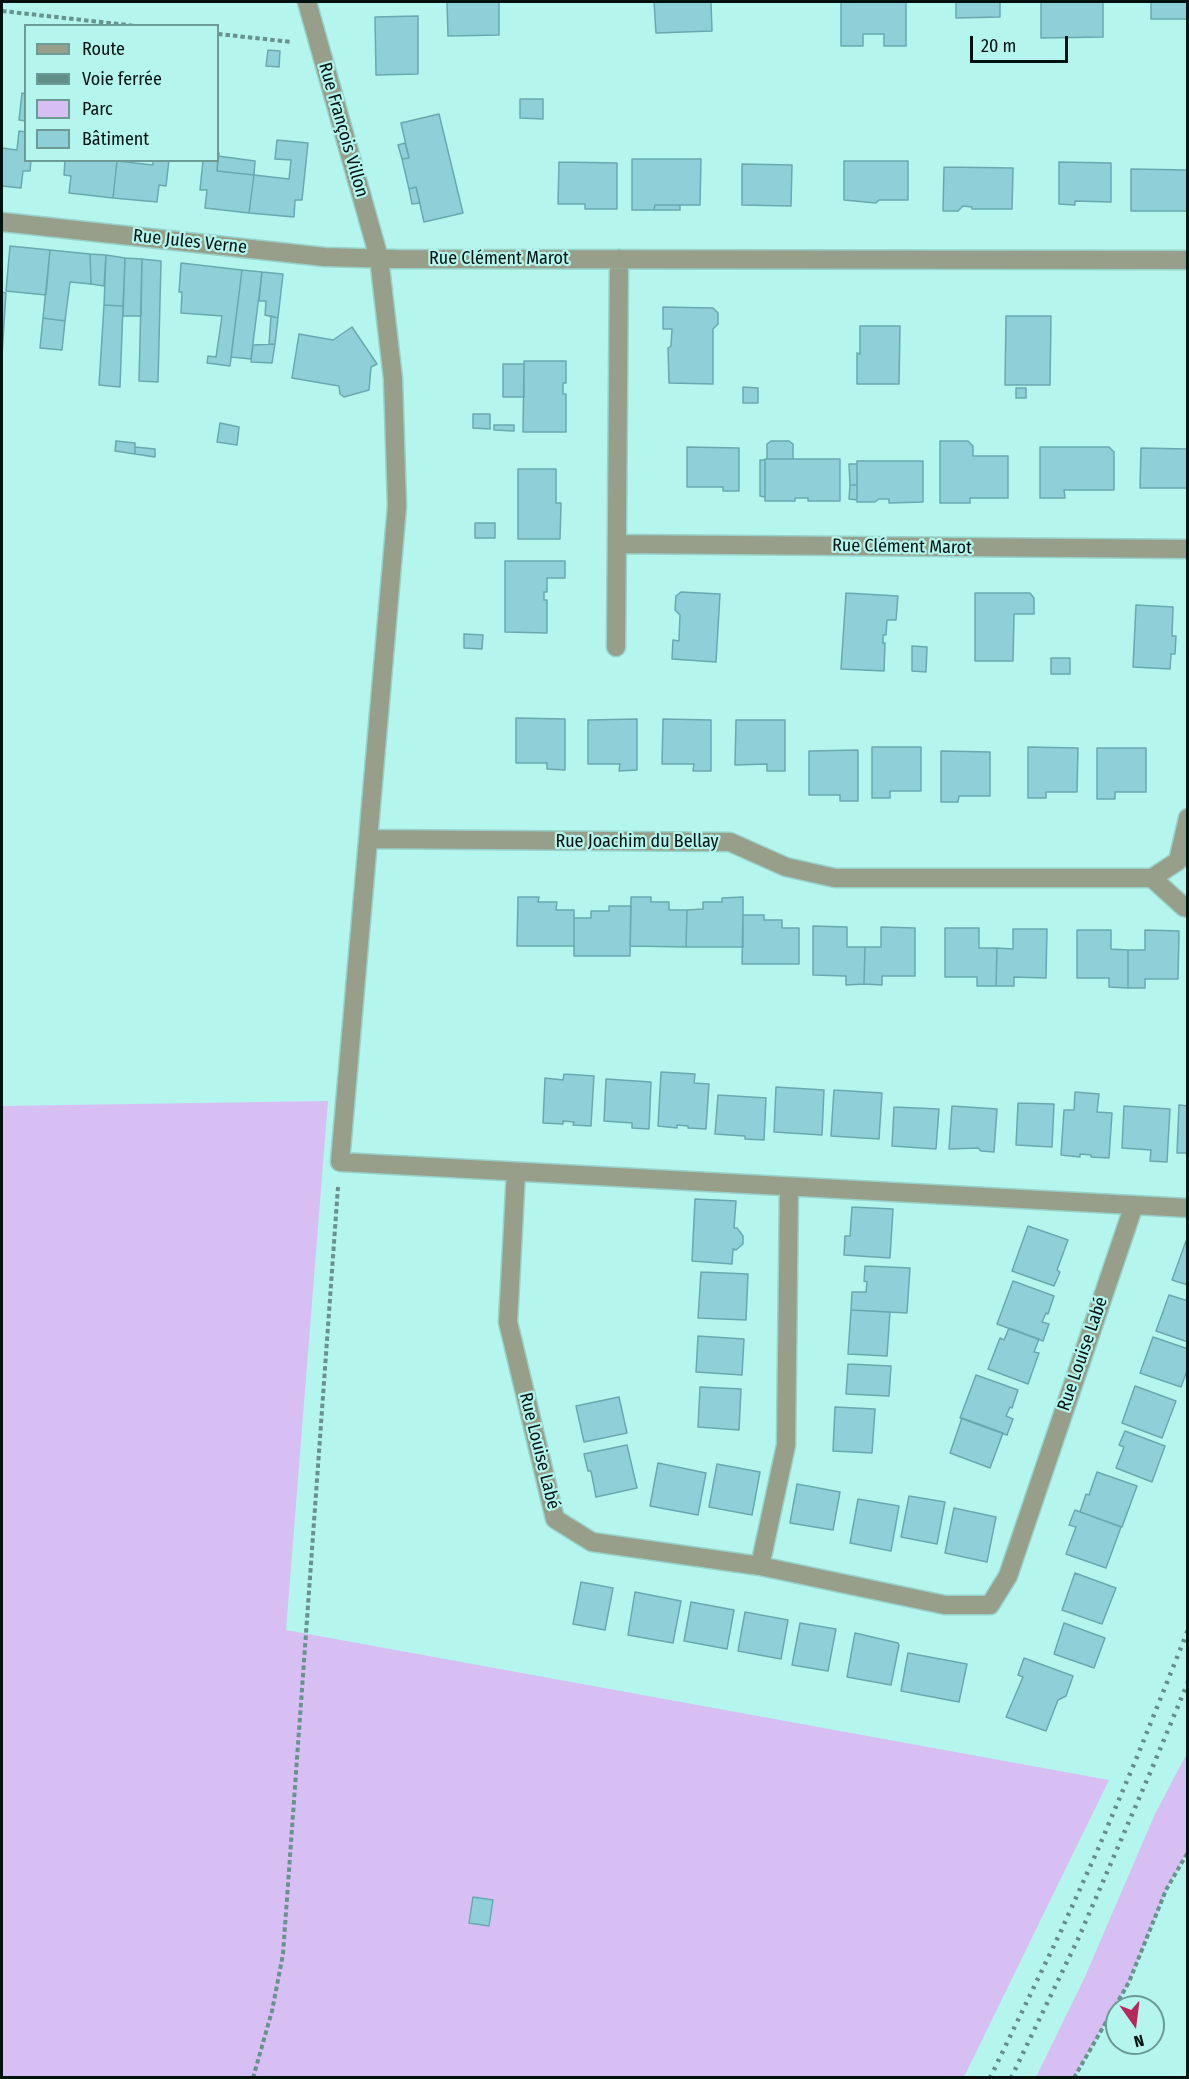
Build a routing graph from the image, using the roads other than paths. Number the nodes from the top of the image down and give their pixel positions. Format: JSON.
{"nodes":[{"id":1,"x":307,"y":2,"type":"edge"},
{"id":2,"x":2,"y":222,"type":"edge"},
{"id":3,"x":379,"y":258,"type":"junction"},
{"id":4,"x":618,"y":259,"type":"junction"},
{"id":5,"x":1188,"y":260,"type":"edge"},
{"id":6,"x":617,"y":544,"type":"junction"},
{"id":7,"x":1188,"y":549,"type":"edge"},
{"id":8,"x":616,"y":647,"type":"dead end"},
{"id":9,"x":1188,"y":818,"type":"edge"},
{"id":10,"x":368,"y":840,"type":"junction"},
{"id":11,"x":1152,"y":878,"type":"junction"},
{"id":12,"x":1188,"y":908,"type":"edge"},
{"id":13,"x":516,"y":1172,"type":"junction"},
{"id":14,"x":789,"y":1187,"type":"junction"},
{"id":15,"x":1134,"y":1205,"type":"junction"},
{"id":16,"x":1188,"y":1208,"type":"edge"},
{"id":17,"x":760,"y":1566,"type":"junction"}],
"edges":[{"from":1,"to":3,"type":"street","name":"Rue François Villon"},
{"from":2,"to":3,"type":"street","name":"Rue Jules Verne"},
{"from":3,"to":4,"type":"street","name":"Rue Clément Marot"},
{"from":3,"to":10,"type":"street","name":"Rue François Villon"},
{"from":4,"to":5,"type":"street","name":"Rue Clément Marot"},
{"from":4,"to":6,"type":"street"},
{"from":6,"to":7,"type":"street","name":"Rue Clément Marot"},
{"from":6,"to":8,"type":"street"},
{"from":9,"to":11,"type":"street"},
{"from":10,"to":11,"type":"street","name":"Rue Joachim du Bellay"},
{"from":10,"to":13,"type":"street","name":"Rue François Villon"},
{"from":11,"to":12,"type":"street"},
{"from":13,"to":14,"type":"street"},
{"from":13,"to":17,"type":"street","name":"Rue Louise Labé"},
{"from":14,"to":15,"type":"street"},
{"from":14,"to":17,"type":"street"},
{"from":15,"to":16,"type":"street"},
{"from":15,"to":17,"type":"street","name":"Rue Louise Labé"}]}
